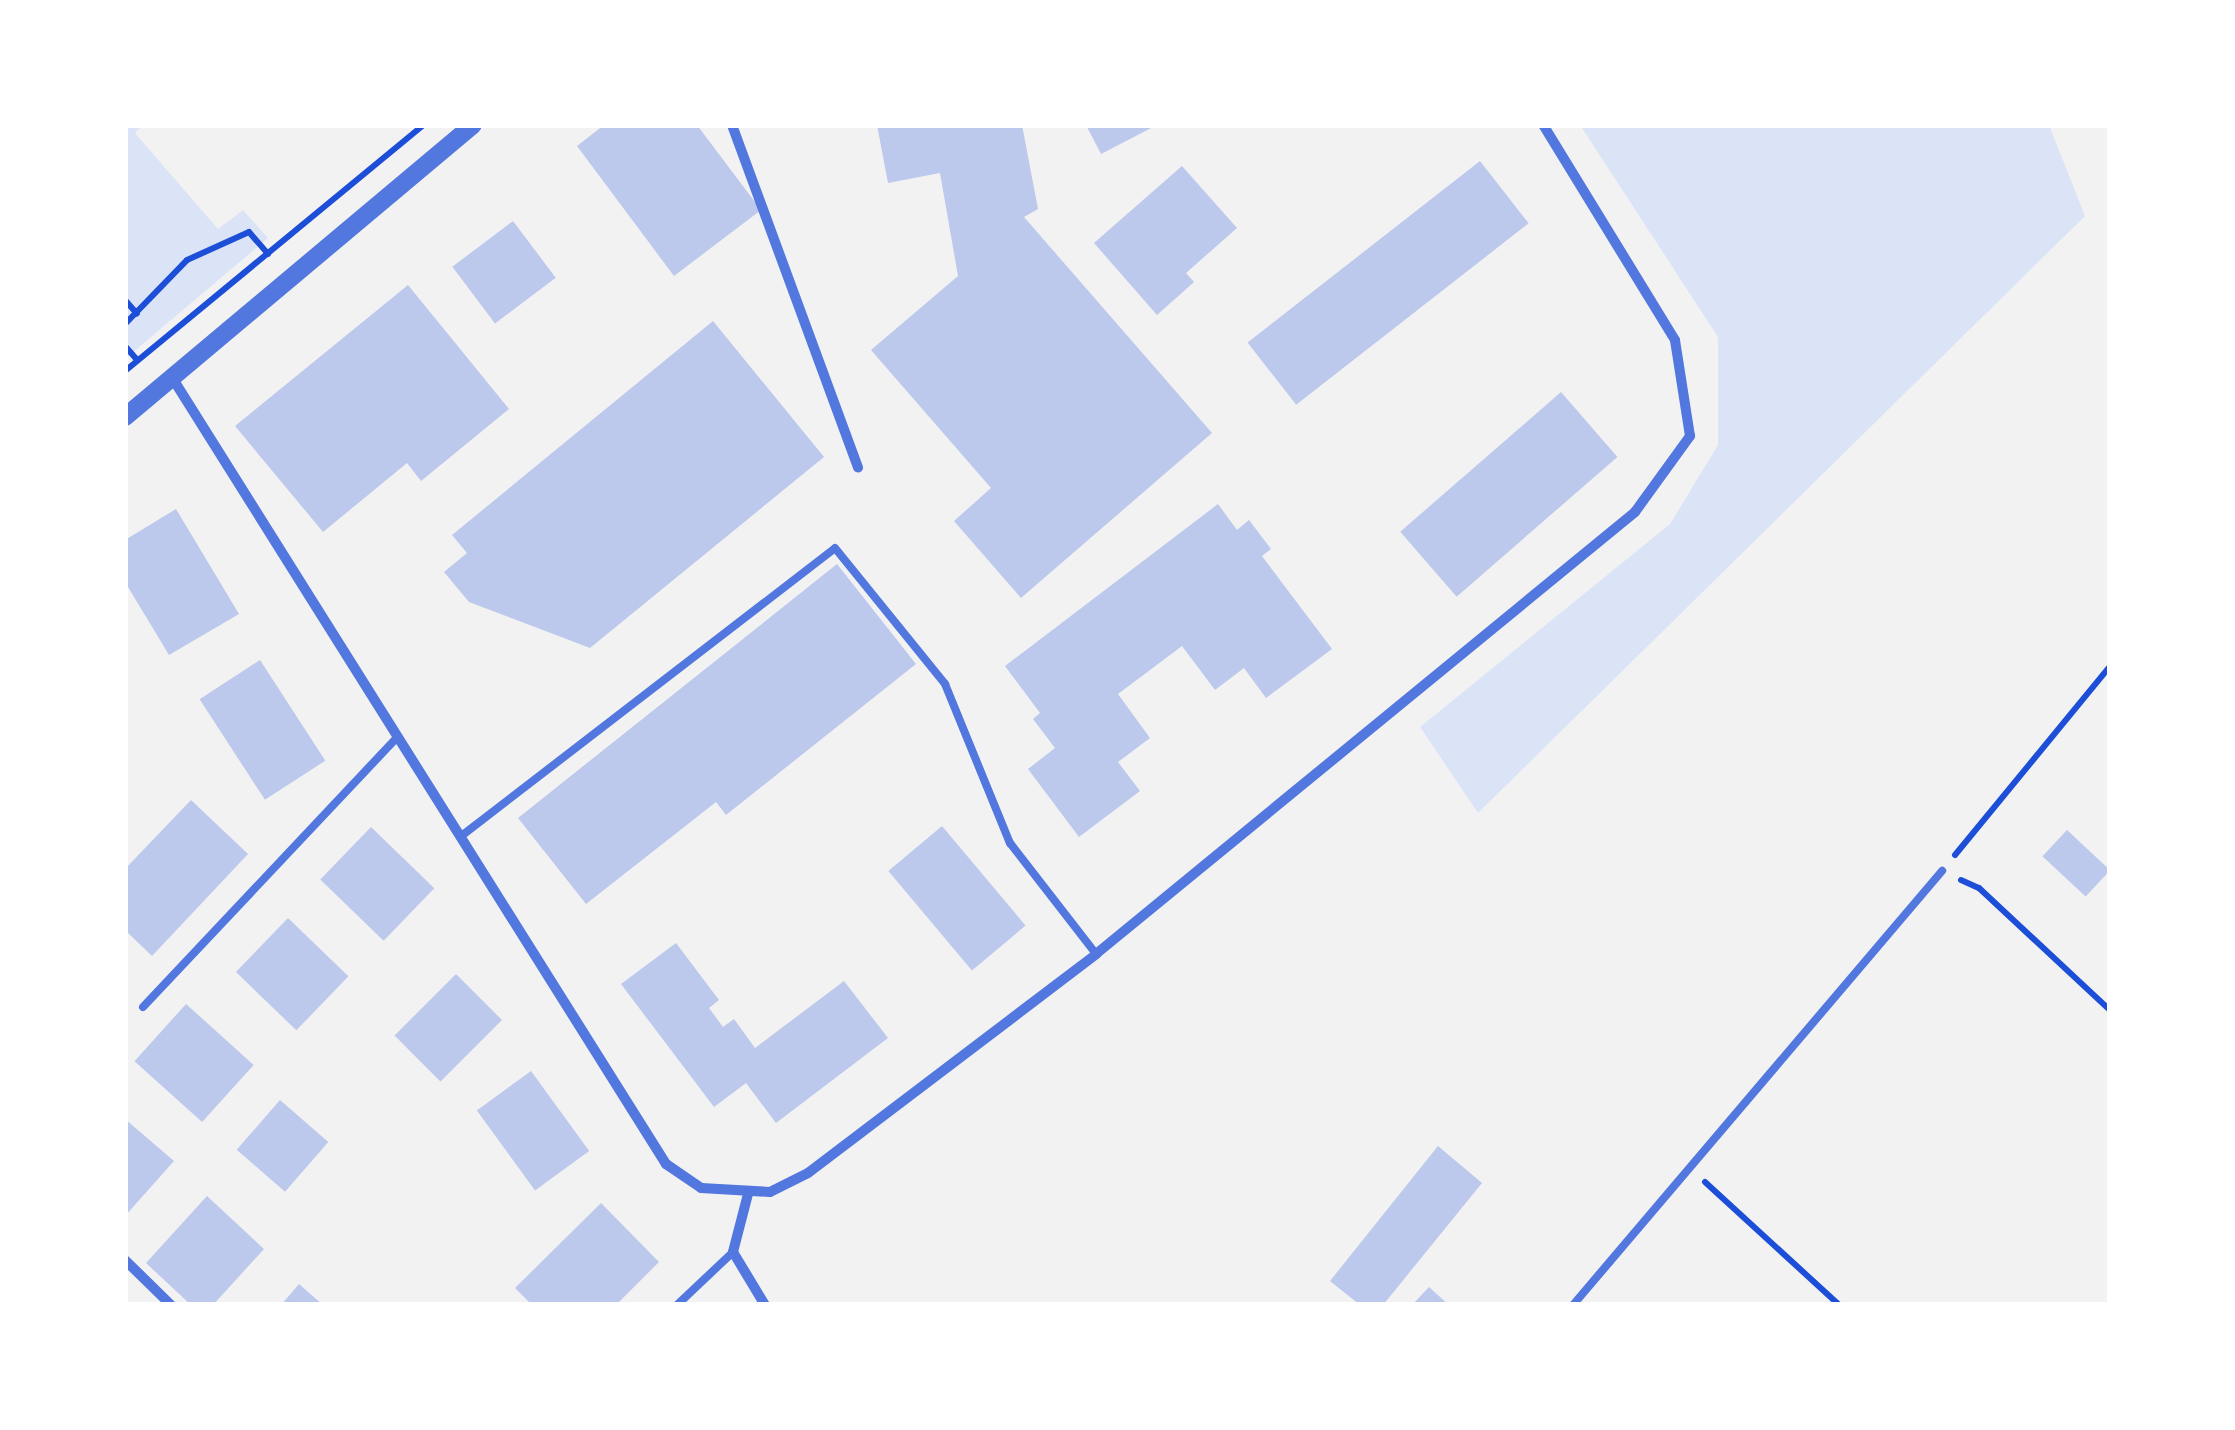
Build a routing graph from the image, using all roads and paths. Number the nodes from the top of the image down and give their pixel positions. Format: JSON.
{"nodes":[{"id":1,"x":423,"y":125,"type":"edge"},
{"id":2,"x":473,"y":125,"type":"edge"},
{"id":3,"x":732,"y":125,"type":"edge"},
{"id":4,"x":1544,"y":125,"type":"edge"},
{"id":5,"x":268,"y":254,"type":"junction"},
{"id":6,"x":125,"y":300,"type":"edge"},
{"id":7,"x":137,"y":314,"type":"junction"},
{"id":8,"x":125,"y":324,"type":"edge"},
{"id":9,"x":125,"y":346,"type":"edge"},
{"id":10,"x":137,"y":360,"type":"junction"},
{"id":11,"x":125,"y":371,"type":"edge"},
{"id":12,"x":173,"y":379,"type":"junction"},
{"id":13,"x":125,"y":417,"type":"edge"},
{"id":14,"x":858,"y":468,"type":"dead end"},
{"id":15,"x":2110,"y":666,"type":"edge"},
{"id":16,"x":397,"y":737,"type":"junction"},
{"id":17,"x":460,"y":837,"type":"junction"},
{"id":18,"x":1942,"y":872,"type":"junction"},
{"id":19,"x":1096,"y":954,"type":"junction"},
{"id":20,"x":143,"y":1007,"type":"dead end"},
{"id":21,"x":2110,"y":1010,"type":"edge"},
{"id":22,"x":1690,"y":1168,"type":"junction"},
{"id":23,"x":748,"y":1194,"type":"junction"},
{"id":24,"x":733,"y":1252,"type":"junction"},
{"id":25,"x":125,"y":1260,"type":"edge"},
{"id":26,"x":171,"y":1305,"type":"edge"},
{"id":27,"x":677,"y":1305,"type":"edge"},
{"id":28,"x":765,"y":1305,"type":"edge"},
{"id":29,"x":1573,"y":1305,"type":"edge"},
{"id":30,"x":1839,"y":1305,"type":"edge"}],
"edges":[{"from":1,"to":5,"type":"path"},
{"from":2,"to":12,"type":"street"},
{"from":3,"to":14,"type":"street"},
{"from":4,"to":19,"type":"street"},
{"from":5,"to":7,"type":"path"},
{"from":5,"to":10,"type":"path"},
{"from":6,"to":7,"type":"path"},
{"from":7,"to":8,"type":"path"},
{"from":9,"to":10,"type":"path"},
{"from":10,"to":11,"type":"path"},
{"from":12,"to":13,"type":"street"},
{"from":12,"to":16,"type":"street"},
{"from":15,"to":18,"type":"path"},
{"from":16,"to":17,"type":"street"},
{"from":16,"to":20,"type":"lane"},
{"from":17,"to":19,"type":"lane"},
{"from":17,"to":23,"type":"street"},
{"from":18,"to":21,"type":"path"},
{"from":18,"to":22,"type":"lane"},
{"from":19,"to":23,"type":"street"},
{"from":22,"to":29,"type":"lane"},
{"from":22,"to":30,"type":"path"},
{"from":23,"to":24,"type":"street"},
{"from":24,"to":27,"type":"lane"},
{"from":24,"to":28,"type":"street"},
{"from":25,"to":26,"type":"street"}]}
